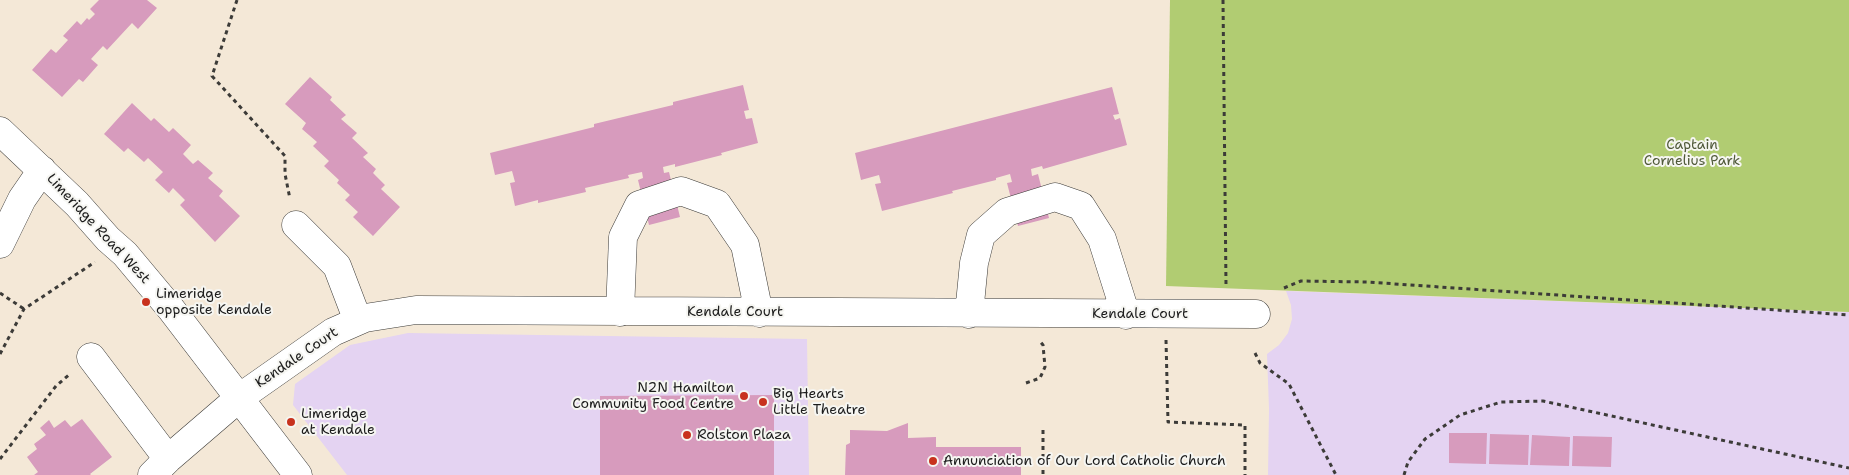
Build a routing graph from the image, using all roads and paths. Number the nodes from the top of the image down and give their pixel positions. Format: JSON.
{"nodes":[{"id":1,"x":237,"y":0,"type":"edge"},
{"id":2,"x":1223,"y":0,"type":"edge"},
{"id":3,"x":0,"y":131,"type":"edge"},
{"id":4,"x":42,"y":170,"type":"junction"},
{"id":5,"x":296,"y":225,"type":"joint"},
{"id":6,"x":0,"y":244,"type":"edge"},
{"id":7,"x":117,"y":247,"type":"junction"},
{"id":8,"x":1226,"y":285,"type":"dead end"},
{"id":9,"x":1284,"y":288,"type":"dead end"},
{"id":10,"x":0,"y":293,"type":"edge"},
{"id":11,"x":24,"y":309,"type":"junction"},
{"id":12,"x":620,"y":312,"type":"junction"},
{"id":13,"x":759,"y":312,"type":"junction"},
{"id":14,"x":969,"y":314,"type":"junction"},
{"id":15,"x":1126,"y":314,"type":"junction"},
{"id":16,"x":1256,"y":314,"type":"dead end"},
{"id":17,"x":1849,"y":315,"type":"edge"},
{"id":18,"x":358,"y":320,"type":"junction"},
{"id":19,"x":1165,"y":333,"type":"dead end"},
{"id":20,"x":1037,"y":338,"type":"dead end"},
{"id":21,"x":0,"y":354,"type":"edge"},
{"id":22,"x":1255,"y":354,"type":"dead end"},
{"id":23,"x":90,"y":357,"type":"joint"},
{"id":24,"x":1026,"y":383,"type":"dead end"},
{"id":25,"x":239,"y":398,"type":"junction"},
{"id":26,"x":1043,"y":430,"type":"dead end"},
{"id":27,"x":0,"y":460,"type":"edge"},
{"id":28,"x":160,"y":467,"type":"edge"},
{"id":29,"x":1849,"y":468,"type":"edge"},
{"id":30,"x":298,"y":475,"type":"edge"},
{"id":31,"x":1043,"y":475,"type":"edge"},
{"id":32,"x":1245,"y":475,"type":"edge"},
{"id":33,"x":1336,"y":475,"type":"edge"},
{"id":34,"x":1404,"y":475,"type":"edge"}],
"edges":[{"from":1,"to":5,"type":"path"},
{"from":2,"to":8,"type":"path"},
{"from":3,"to":4,"type":"street","name":"Limeridge Road West"},
{"from":4,"to":6,"type":"street"},
{"from":4,"to":7,"type":"street","name":"Limeridge Road West"},
{"from":5,"to":18,"type":"street"},
{"from":7,"to":11,"type":"path"},
{"from":7,"to":25,"type":"street","name":"Limeridge Road West"},
{"from":9,"to":17,"type":"path"},
{"from":10,"to":11,"type":"path"},
{"from":11,"to":21,"type":"path"},
{"from":12,"to":13,"type":"street","name":"Kendale Court"},
{"from":12,"to":13,"type":"street"},
{"from":12,"to":18,"type":"street","name":"Kendale Court"},
{"from":13,"to":14,"type":"street","name":"Kendale Court"},
{"from":14,"to":15,"type":"street","name":"Kendale Court"},
{"from":14,"to":15,"type":"street"},
{"from":15,"to":16,"type":"street","name":"Kendale Court"},
{"from":18,"to":25,"type":"street","name":"Kendale Court"},
{"from":19,"to":32,"type":"path"},
{"from":20,"to":24,"type":"path"},
{"from":22,"to":33,"type":"path"},
{"from":23,"to":27,"type":"path"},
{"from":23,"to":28,"type":"street"},
{"from":25,"to":28,"type":"street","name":"Kendale Court"},
{"from":25,"to":30,"type":"street","name":"Limeridge Road West"},
{"from":26,"to":31,"type":"path"},
{"from":29,"to":34,"type":"path"}]}
